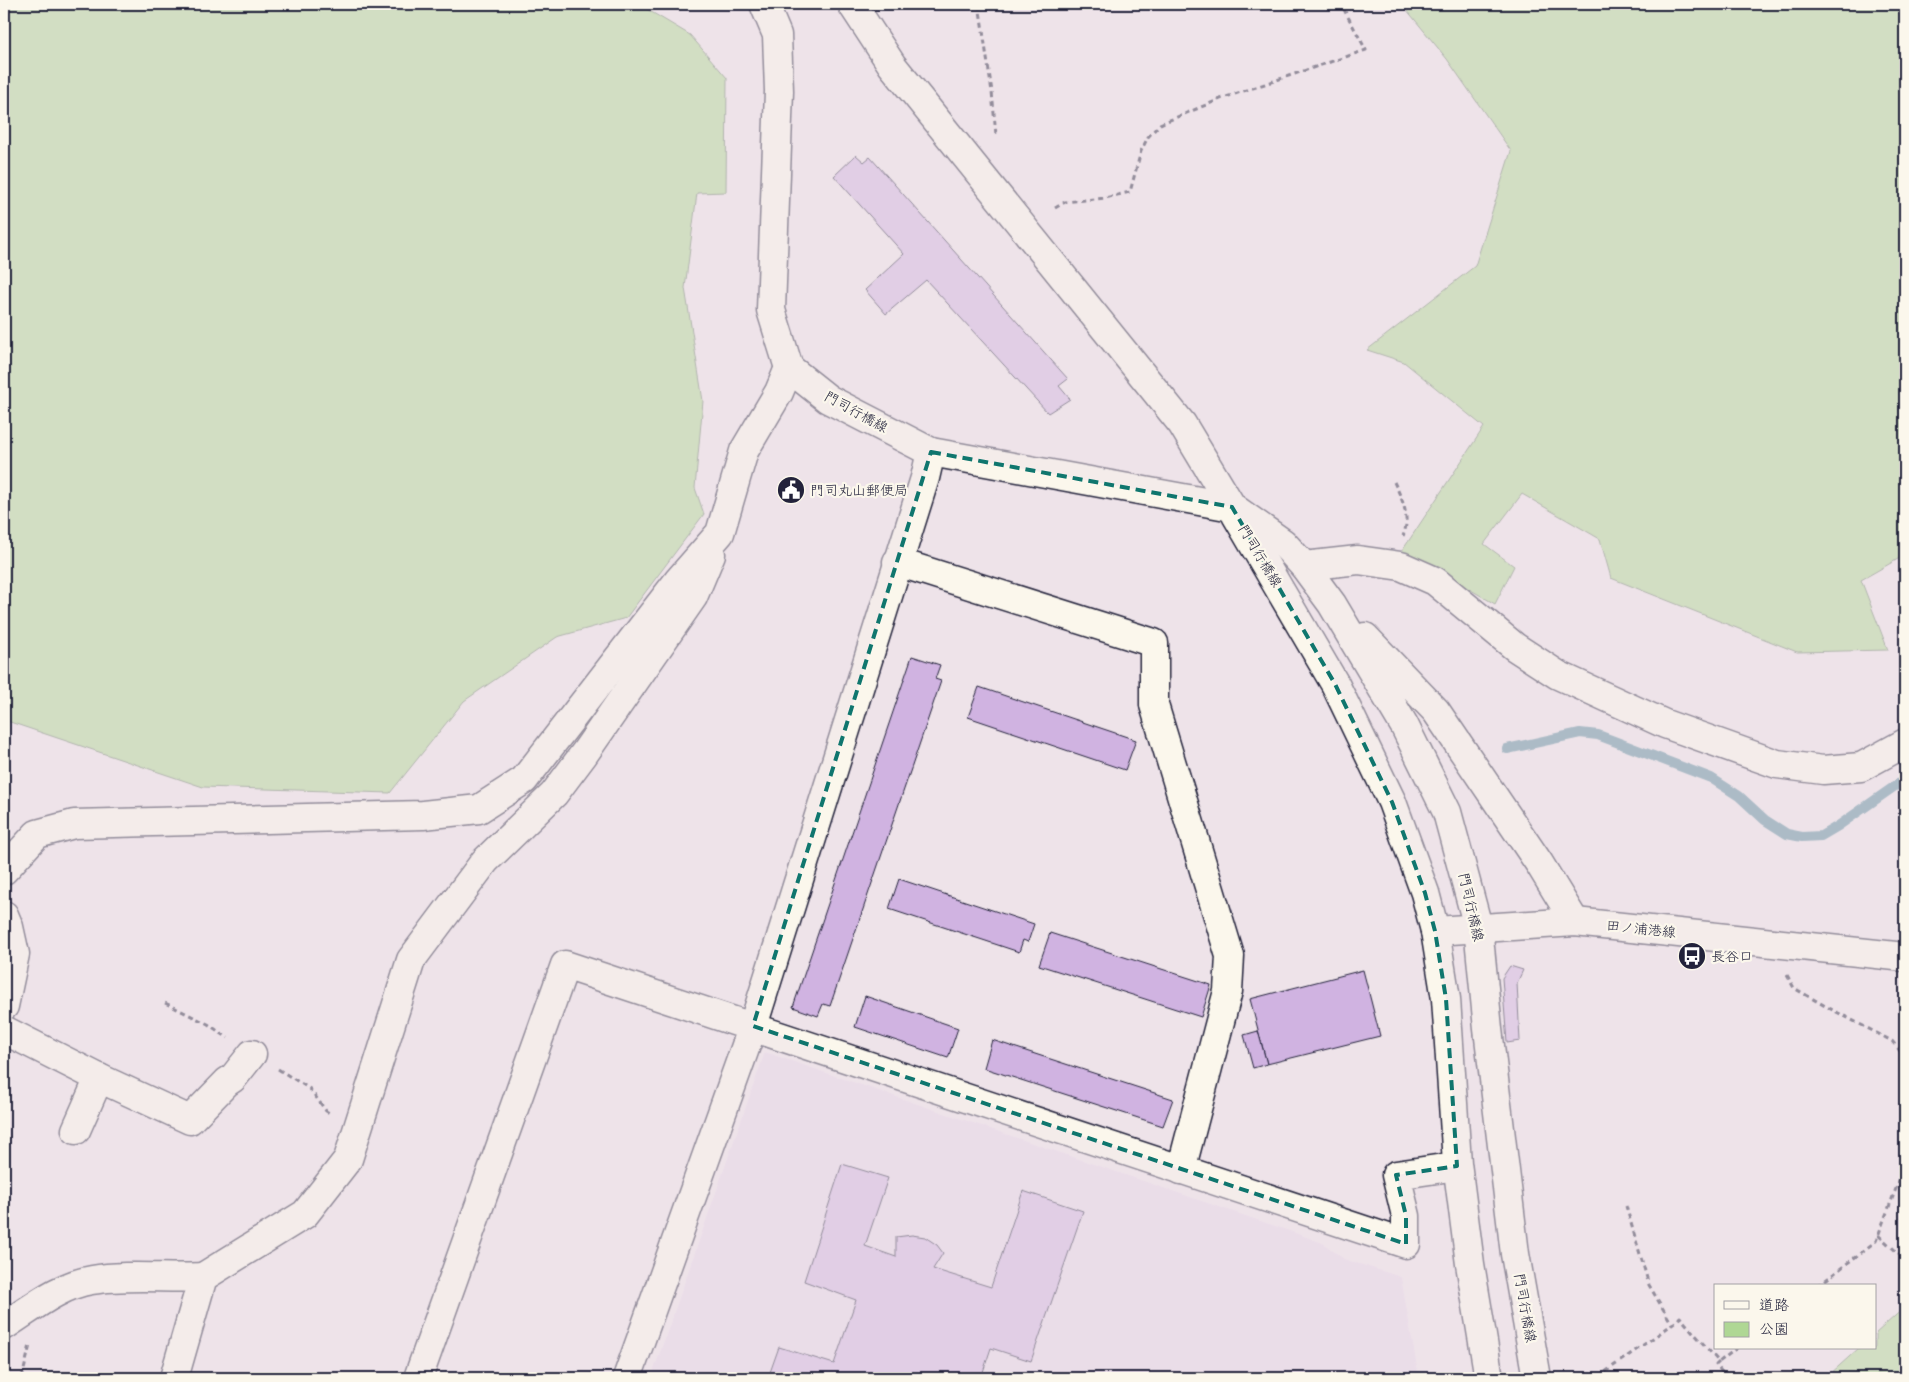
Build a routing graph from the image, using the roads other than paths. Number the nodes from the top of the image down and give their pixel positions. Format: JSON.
{"nodes":[{"id":1,"x":764,"y":4,"type":"edge"},
{"id":2,"x":852,"y":4,"type":"edge"},
{"id":3,"x":789,"y":368,"type":"junction"},
{"id":4,"x":931,"y":452,"type":"junction"},
{"id":5,"x":1232,"y":508,"type":"junction"},
{"id":6,"x":720,"y":533,"type":"junction"},
{"id":7,"x":897,"y":562,"type":"junction"},
{"id":8,"x":1304,"y":566,"type":"junction"},
{"id":9,"x":1332,"y":604,"type":"junction"},
{"id":10,"x":1905,"y":743,"type":"edge"},
{"id":11,"x":4,"y":870,"type":"edge"},
{"id":12,"x":4,"y":915,"type":"edge"},
{"id":13,"x":1575,"y":922,"type":"junction"},
{"id":14,"x":1478,"y":927,"type":"junction"},
{"id":15,"x":1435,"y":930,"type":"junction"},
{"id":16,"x":1905,"y":957,"type":"edge"},
{"id":17,"x":4,"y":1006,"type":"edge"},
{"id":18,"x":753,"y":1026,"type":"junction"},
{"id":19,"x":4,"y":1030,"type":"edge"},
{"id":20,"x":252,"y":1054,"type":"dead end"},
{"id":21,"x":99,"y":1078,"type":"junction"},
{"id":22,"x":76,"y":1130,"type":"dead end"},
{"id":23,"x":1457,"y":1166,"type":"junction"},
{"id":24,"x":1182,"y":1170,"type":"junction"},
{"id":25,"x":203,"y":1277,"type":"junction"},
{"id":26,"x":4,"y":1326,"type":"edge"},
{"id":27,"x":174,"y":1378,"type":"edge"},
{"id":28,"x":418,"y":1378,"type":"edge"},
{"id":29,"x":627,"y":1378,"type":"edge"},
{"id":30,"x":1489,"y":1378,"type":"edge"},
{"id":31,"x":1537,"y":1378,"type":"edge"}],
"edges":[{"from":1,"to":3,"type":"street"},
{"from":2,"to":5,"type":"street"},
{"from":3,"to":4,"type":"street","name":"門司行橋線"},
{"from":3,"to":6,"type":"street"},
{"from":4,"to":5,"type":"street","name":"門司行橋線"},
{"from":4,"to":7,"type":"street"},
{"from":5,"to":8,"type":"street","name":"門司行橋線"},
{"from":5,"to":15,"type":"street","name":"門司行橋線"},
{"from":6,"to":11,"type":"street"},
{"from":6,"to":25,"type":"street"},
{"from":7,"to":18,"type":"street"},
{"from":7,"to":24,"type":"street"},
{"from":8,"to":9,"type":"street","name":"門司行橋線"},
{"from":8,"to":10,"type":"street"},
{"from":9,"to":13,"type":"street"},
{"from":9,"to":14,"type":"street","name":"門司行橋線"},
{"from":12,"to":17,"type":"street"},
{"from":13,"to":14,"type":"street","name":"田ノ浦港線"},
{"from":13,"to":16,"type":"street","name":"田ノ浦港線"},
{"from":14,"to":15,"type":"street","name":"田ノ浦港線"},
{"from":14,"to":31,"type":"street","name":"門司行橋線"},
{"from":15,"to":23,"type":"street","name":"門司行橋線"},
{"from":18,"to":24,"type":"street"},
{"from":18,"to":28,"type":"street"},
{"from":18,"to":29,"type":"street"},
{"from":19,"to":21,"type":"street"},
{"from":20,"to":21,"type":"street"},
{"from":21,"to":22,"type":"street"},
{"from":23,"to":24,"type":"street"},
{"from":23,"to":30,"type":"street","name":"門司行橋線"},
{"from":25,"to":26,"type":"street"},
{"from":25,"to":27,"type":"street"}]}
